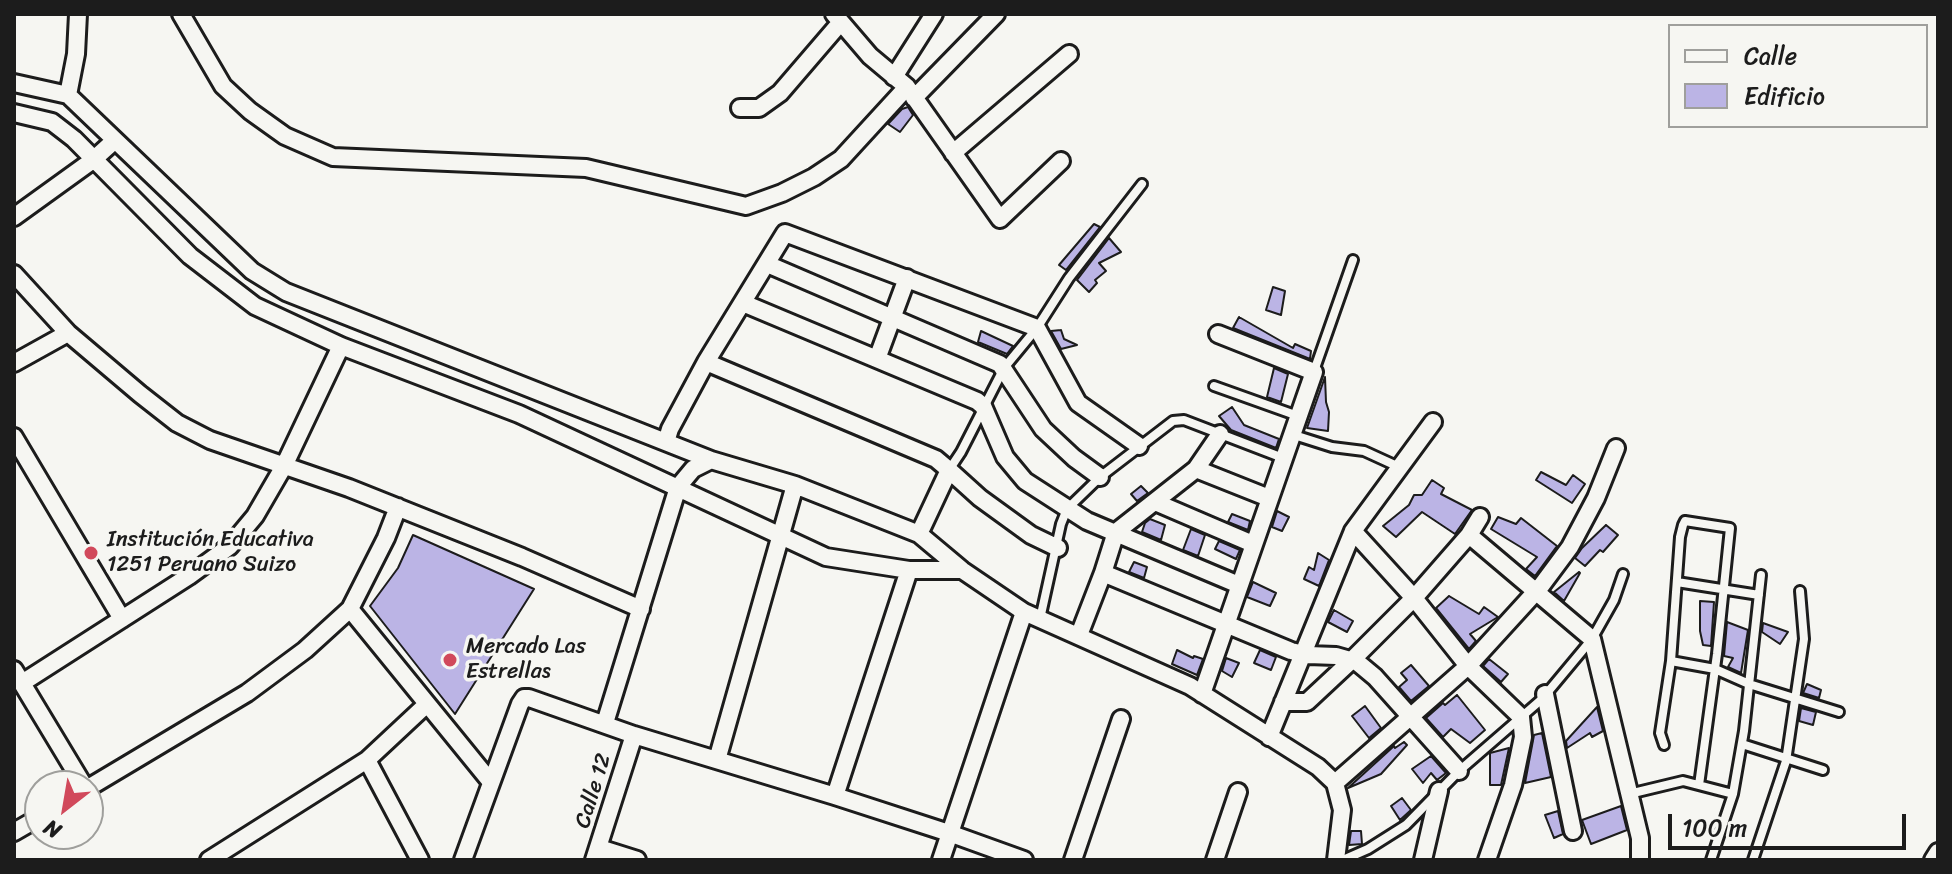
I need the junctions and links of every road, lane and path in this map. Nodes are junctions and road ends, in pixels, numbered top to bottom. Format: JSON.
{"nodes":[{"id":1,"x":78,"y":14,"type":"edge"},
{"id":2,"x":181,"y":14,"type":"edge"},
{"id":3,"x":934,"y":14,"type":"edge"},
{"id":4,"x":996,"y":14,"type":"edge"},
{"id":5,"x":838,"y":18,"type":"edge"},
{"id":6,"x":1069,"y":54,"type":"dead end"},
{"id":7,"x":14,"y":83,"type":"edge"},
{"id":8,"x":905,"y":87,"type":"junction"},
{"id":9,"x":68,"y":95,"type":"junction"},
{"id":10,"x":740,"y":108,"type":"dead end"},
{"id":11,"x":14,"y":113,"type":"edge"},
{"id":12,"x":114,"y":141,"type":"junction"},
{"id":13,"x":953,"y":153,"type":"junction"},
{"id":14,"x":93,"y":160,"type":"junction"},
{"id":15,"x":1061,"y":161,"type":"dead end"},
{"id":16,"x":1142,"y":184,"type":"dead end"},
{"id":17,"x":14,"y":217,"type":"edge"},
{"id":18,"x":1353,"y":260,"type":"dead end"},
{"id":19,"x":767,"y":264,"type":"junction"},
{"id":20,"x":14,"y":274,"type":"edge"},
{"id":21,"x":907,"y":278,"type":"junction"},
{"id":22,"x":743,"y":303,"type":"junction"},
{"id":23,"x":893,"y":318,"type":"junction"},
{"id":24,"x":1037,"y":328,"type":"junction"},
{"id":25,"x":68,"y":333,"type":"junction"},
{"id":26,"x":1218,"y":334,"type":"dead end"},
{"id":27,"x":341,"y":346,"type":"junction"},
{"id":28,"x":877,"y":359,"type":"junction"},
{"id":29,"x":706,"y":362,"type":"junction"},
{"id":30,"x":14,"y":363,"type":"edge"},
{"id":31,"x":1004,"y":368,"type":"junction"},
{"id":32,"x":1314,"y":372,"type":"junction"},
{"id":33,"x":1214,"y":386,"type":"dead end"},
{"id":34,"x":983,"y":406,"type":"junction"},
{"id":35,"x":1298,"y":416,"type":"junction"},
{"id":36,"x":1433,"y":422,"type":"dead end"},
{"id":37,"x":1220,"y":434,"type":"junction"},
{"id":38,"x":1291,"y":434,"type":"junction"},
{"id":39,"x":14,"y":437,"type":"edge"},
{"id":40,"x":666,"y":442,"type":"junction"},
{"id":41,"x":1139,"y":446,"type":"junction"},
{"id":42,"x":1616,"y":448,"type":"dead end"},
{"id":43,"x":1283,"y":458,"type":"junction"},
{"id":44,"x":711,"y":460,"type":"junction"},
{"id":45,"x":284,"y":466,"type":"junction"},
{"id":46,"x":1399,"y":467,"type":"junction"},
{"id":47,"x":1196,"y":469,"type":"junction"},
{"id":48,"x":949,"y":470,"type":"junction"},
{"id":49,"x":1100,"y":477,"type":"junction"},
{"id":50,"x":795,"y":485,"type":"junction"},
{"id":51,"x":678,"y":487,"type":"junction"},
{"id":52,"x":1269,"y":498,"type":"junction"},
{"id":53,"x":1155,"y":502,"type":"junction"},
{"id":54,"x":398,"y":507,"type":"junction"},
{"id":55,"x":1067,"y":509,"type":"junction"},
{"id":56,"x":1480,"y":517,"type":"dead end"},
{"id":57,"x":1353,"y":531,"type":"junction"},
{"id":58,"x":1116,"y":532,"type":"junction"},
{"id":59,"x":919,"y":534,"type":"junction"},
{"id":60,"x":1469,"y":535,"type":"junction"},
{"id":61,"x":780,"y":536,"type":"junction"},
{"id":62,"x":1253,"y":544,"type":"junction"},
{"id":63,"x":1058,"y":548,"type":"junction"},
{"id":64,"x":909,"y":570,"type":"junction"},
{"id":65,"x":962,"y":570,"type":"junction"},
{"id":66,"x":1103,"y":573,"type":"junction"},
{"id":67,"x":1623,"y":574,"type":"dead end"},
{"id":68,"x":1761,"y":575,"type":"dead end"},
{"id":69,"x":1677,"y":582,"type":"junction"},
{"id":70,"x":1239,"y":585,"type":"junction"},
{"id":71,"x":1724,"y":588,"type":"junction"},
{"id":72,"x":1536,"y":591,"type":"junction"},
{"id":73,"x":1800,"y":591,"type":"dead end"},
{"id":74,"x":1759,"y":595,"type":"junction"},
{"id":75,"x":1414,"y":598,"type":"junction"},
{"id":76,"x":350,"y":609,"type":"junction"},
{"id":77,"x":641,"y":609,"type":"junction"},
{"id":78,"x":1024,"y":612,"type":"junction"},
{"id":79,"x":122,"y":619,"type":"junction"},
{"id":80,"x":1040,"y":619,"type":"junction"},
{"id":81,"x":1226,"y":624,"type":"junction"},
{"id":82,"x":1079,"y":635,"type":"junction"},
{"id":83,"x":1592,"y":639,"type":"junction"},
{"id":84,"x":1302,"y":653,"type":"junction"},
{"id":85,"x":1352,"y":660,"type":"junction"},
{"id":86,"x":1671,"y":661,"type":"junction"},
{"id":87,"x":1468,"y":666,"type":"junction"},
{"id":88,"x":1715,"y":669,"type":"junction"},
{"id":89,"x":18,"y":676,"type":"edge"},
{"id":90,"x":1749,"y":684,"type":"junction"},
{"id":91,"x":1202,"y":694,"type":"junction"},
{"id":92,"x":1545,"y":694,"type":"junction"},
{"id":93,"x":1795,"y":698,"type":"junction"},
{"id":94,"x":1283,"y":702,"type":"junction"},
{"id":95,"x":427,"y":704,"type":"junction"},
{"id":96,"x":1839,"y":712,"type":"dead end"},
{"id":97,"x":1411,"y":717,"type":"junction"},
{"id":98,"x":1521,"y":717,"type":"junction"},
{"id":99,"x":1121,"y":719,"type":"dead end"},
{"id":100,"x":605,"y":723,"type":"junction"},
{"id":101,"x":634,"y":735,"type":"junction"},
{"id":102,"x":1269,"y":737,"type":"junction"},
{"id":103,"x":1742,"y":744,"type":"junction"},
{"id":104,"x":1664,"y":745,"type":"dead end"},
{"id":105,"x":1786,"y":758,"type":"junction"},
{"id":106,"x":367,"y":760,"type":"junction"},
{"id":107,"x":717,"y":760,"type":"junction"},
{"id":108,"x":76,"y":770,"type":"edge"},
{"id":109,"x":1823,"y":770,"type":"dead end"},
{"id":110,"x":1459,"y":771,"type":"junction"},
{"id":111,"x":104,"y":776,"type":"edge"},
{"id":112,"x":490,"y":781,"type":"junction"},
{"id":113,"x":1335,"y":783,"type":"junction"},
{"id":114,"x":1699,"y":785,"type":"junction"},
{"id":115,"x":1439,"y":791,"type":"junction"},
{"id":116,"x":1238,"y":792,"type":"dead end"},
{"id":117,"x":1629,"y":794,"type":"junction"},
{"id":118,"x":1733,"y":794,"type":"junction"},
{"id":119,"x":835,"y":796,"type":"junction"},
{"id":120,"x":1573,"y":831,"type":"dead end"},
{"id":121,"x":949,"y":833,"type":"junction"},
{"id":122,"x":1938,"y":852,"type":"edge"},
{"id":123,"x":596,"y":854,"type":"edge"},
{"id":124,"x":209,"y":860,"type":"edge"},
{"id":125,"x":420,"y":860,"type":"edge"},
{"id":126,"x":463,"y":860,"type":"edge"},
{"id":127,"x":637,"y":860,"type":"edge"},
{"id":128,"x":941,"y":860,"type":"edge"},
{"id":129,"x":1024,"y":860,"type":"edge"},
{"id":130,"x":1073,"y":860,"type":"edge"},
{"id":131,"x":1215,"y":860,"type":"edge"},
{"id":132,"x":1336,"y":860,"type":"edge"},
{"id":133,"x":1343,"y":860,"type":"edge"},
{"id":134,"x":1423,"y":860,"type":"edge"},
{"id":135,"x":1487,"y":860,"type":"edge"},
{"id":136,"x":1640,"y":860,"type":"edge"},
{"id":137,"x":1711,"y":860,"type":"edge"},
{"id":138,"x":1753,"y":860,"type":"edge"},
{"id":139,"x":1933,"y":860,"type":"edge"}],
"edges":[{"from":1,"to":9,"type":"street"},
{"from":2,"to":8,"type":"street"},
{"from":3,"to":8,"type":"street"},
{"from":4,"to":8,"type":"street"},
{"from":5,"to":8,"type":"street"},
{"from":5,"to":10,"type":"street"},
{"from":6,"to":13,"type":"street"},
{"from":7,"to":9,"type":"street"},
{"from":8,"to":13,"type":"street"},
{"from":9,"to":12,"type":"street"},
{"from":11,"to":14,"type":"street"},
{"from":12,"to":14,"type":"street"},
{"from":12,"to":40,"type":"street"},
{"from":13,"to":15,"type":"street"},
{"from":14,"to":17,"type":"street"},
{"from":14,"to":27,"type":"street"},
{"from":16,"to":24,"type":"lane"},
{"from":18,"to":32,"type":"lane"},
{"from":19,"to":21,"type":"street"},
{"from":19,"to":22,"type":"street"},
{"from":19,"to":23,"type":"street"},
{"from":20,"to":25,"type":"street"},
{"from":21,"to":23,"type":"street"},
{"from":21,"to":24,"type":"street"},
{"from":22,"to":28,"type":"street"},
{"from":22,"to":29,"type":"street"},
{"from":23,"to":28,"type":"street"},
{"from":23,"to":31,"type":"street"},
{"from":24,"to":31,"type":"lane"},
{"from":24,"to":41,"type":"street"},
{"from":25,"to":30,"type":"street"},
{"from":25,"to":45,"type":"street"},
{"from":26,"to":32,"type":"street"},
{"from":27,"to":45,"type":"street"},
{"from":27,"to":51,"type":"street"},
{"from":28,"to":34,"type":"street"},
{"from":29,"to":40,"type":"street"},
{"from":29,"to":48,"type":"street"},
{"from":31,"to":34,"type":"lane"},
{"from":31,"to":49,"type":"street"},
{"from":32,"to":35,"type":"street"},
{"from":33,"to":35,"type":"lane"},
{"from":34,"to":48,"type":"lane"},
{"from":34,"to":55,"type":"street"},
{"from":35,"to":38,"type":"street"},
{"from":36,"to":46,"type":"street"},
{"from":37,"to":41,"type":"lane"},
{"from":37,"to":43,"type":"lane"},
{"from":37,"to":47,"type":"street"},
{"from":38,"to":43,"type":"street"},
{"from":38,"to":46,"type":"lane"},
{"from":39,"to":79,"type":"street"},
{"from":40,"to":44,"type":"street"},
{"from":41,"to":49,"type":"lane"},
{"from":42,"to":72,"type":"street"},
{"from":43,"to":52,"type":"street"},
{"from":44,"to":50,"type":"street"},
{"from":44,"to":51,"type":"street"},
{"from":45,"to":54,"type":"street"},
{"from":45,"to":79,"type":"street"},
{"from":46,"to":57,"type":"street"},
{"from":47,"to":52,"type":"street"},
{"from":47,"to":53,"type":"street"},
{"from":48,"to":59,"type":"street"},
{"from":48,"to":63,"type":"street"},
{"from":49,"to":55,"type":"lane"},
{"from":50,"to":59,"type":"street"},
{"from":50,"to":61,"type":"street"},
{"from":51,"to":61,"type":"street"},
{"from":51,"to":77,"type":"street"},
{"from":52,"to":62,"type":"street"},
{"from":53,"to":58,"type":"street"},
{"from":53,"to":62,"type":"street"},
{"from":54,"to":76,"type":"street"},
{"from":54,"to":77,"type":"street"},
{"from":55,"to":58,"type":"street"},
{"from":55,"to":63,"type":"lane"},
{"from":56,"to":60,"type":"street"},
{"from":57,"to":75,"type":"street"},
{"from":57,"to":84,"type":"street"},
{"from":58,"to":66,"type":"street"},
{"from":58,"to":70,"type":"street"},
{"from":59,"to":65,"type":"street"},
{"from":60,"to":72,"type":"street"},
{"from":60,"to":75,"type":"street"},
{"from":61,"to":64,"type":"street"},
{"from":61,"to":107,"type":"street"},
{"from":62,"to":70,"type":"street"},
{"from":63,"to":80,"type":"lane"},
{"from":64,"to":65,"type":"street"},
{"from":64,"to":119,"type":"street"},
{"from":65,"to":78,"type":"street"},
{"from":66,"to":81,"type":"street"},
{"from":66,"to":82,"type":"street"},
{"from":67,"to":83,"type":"lane"},
{"from":68,"to":74,"type":"lane"},
{"from":69,"to":71,"type":"lane"},
{"from":69,"to":71,"type":"lane"},
{"from":69,"to":86,"type":"lane"},
{"from":70,"to":81,"type":"street"},
{"from":71,"to":74,"type":"lane"},
{"from":71,"to":88,"type":"lane"},
{"from":72,"to":83,"type":"street"},
{"from":72,"to":87,"type":"street"},
{"from":73,"to":93,"type":"lane"},
{"from":74,"to":90,"type":"lane"},
{"from":75,"to":85,"type":"street"},
{"from":75,"to":87,"type":"street"},
{"from":76,"to":95,"type":"street"},
{"from":76,"to":111,"type":"street"},
{"from":77,"to":100,"type":"street"},
{"from":78,"to":80,"type":"street"},
{"from":78,"to":121,"type":"street"},
{"from":79,"to":89,"type":"street"},
{"from":80,"to":82,"type":"street"},
{"from":81,"to":84,"type":"street"},
{"from":81,"to":91,"type":"street"},
{"from":82,"to":91,"type":"street"},
{"from":83,"to":92,"type":"lane"},
{"from":83,"to":117,"type":"street"},
{"from":84,"to":85,"type":"street"},
{"from":84,"to":94,"type":"street"},
{"from":85,"to":94,"type":"street"},
{"from":85,"to":97,"type":"street"},
{"from":86,"to":88,"type":"lane"},
{"from":86,"to":104,"type":"lane"},
{"from":87,"to":97,"type":"street"},
{"from":87,"to":98,"type":"street"},
{"from":88,"to":90,"type":"lane"},
{"from":88,"to":114,"type":"lane"},
{"from":89,"to":108,"type":"street"},
{"from":90,"to":93,"type":"lane"},
{"from":90,"to":103,"type":"lane"},
{"from":91,"to":102,"type":"street"},
{"from":92,"to":98,"type":"lane"},
{"from":92,"to":120,"type":"street"},
{"from":93,"to":96,"type":"lane"},
{"from":93,"to":105,"type":"lane"},
{"from":94,"to":102,"type":"street"},
{"from":95,"to":106,"type":"street"},
{"from":95,"to":112,"type":"street"},
{"from":97,"to":110,"type":"street"},
{"from":97,"to":113,"type":"street"},
{"from":98,"to":110,"type":"lane"},
{"from":98,"to":135,"type":"street"},
{"from":99,"to":130,"type":"street"},
{"from":100,"to":101,"type":"street"},
{"from":100,"to":112,"type":"street"},
{"from":101,"to":107,"type":"street"},
{"from":101,"to":123,"type":"street","name":"Calle 12"},
{"from":102,"to":113,"type":"street"},
{"from":103,"to":105,"type":"lane"},
{"from":103,"to":118,"type":"lane"},
{"from":105,"to":109,"type":"lane"},
{"from":105,"to":138,"type":"lane"},
{"from":106,"to":124,"type":"street"},
{"from":106,"to":125,"type":"street"},
{"from":107,"to":119,"type":"street"},
{"from":110,"to":115,"type":"lane"},
{"from":112,"to":126,"type":"street"},
{"from":113,"to":132,"type":"street"},
{"from":114,"to":117,"type":"lane"},
{"from":114,"to":118,"type":"lane"},
{"from":115,"to":133,"type":"lane"},
{"from":115,"to":134,"type":"street"},
{"from":116,"to":131,"type":"street"},
{"from":117,"to":136,"type":"street"},
{"from":118,"to":137,"type":"lane"},
{"from":119,"to":121,"type":"street"},
{"from":121,"to":128,"type":"street"},
{"from":121,"to":129,"type":"street"},
{"from":122,"to":139,"type":"street"},
{"from":123,"to":127,"type":"street"}]}
